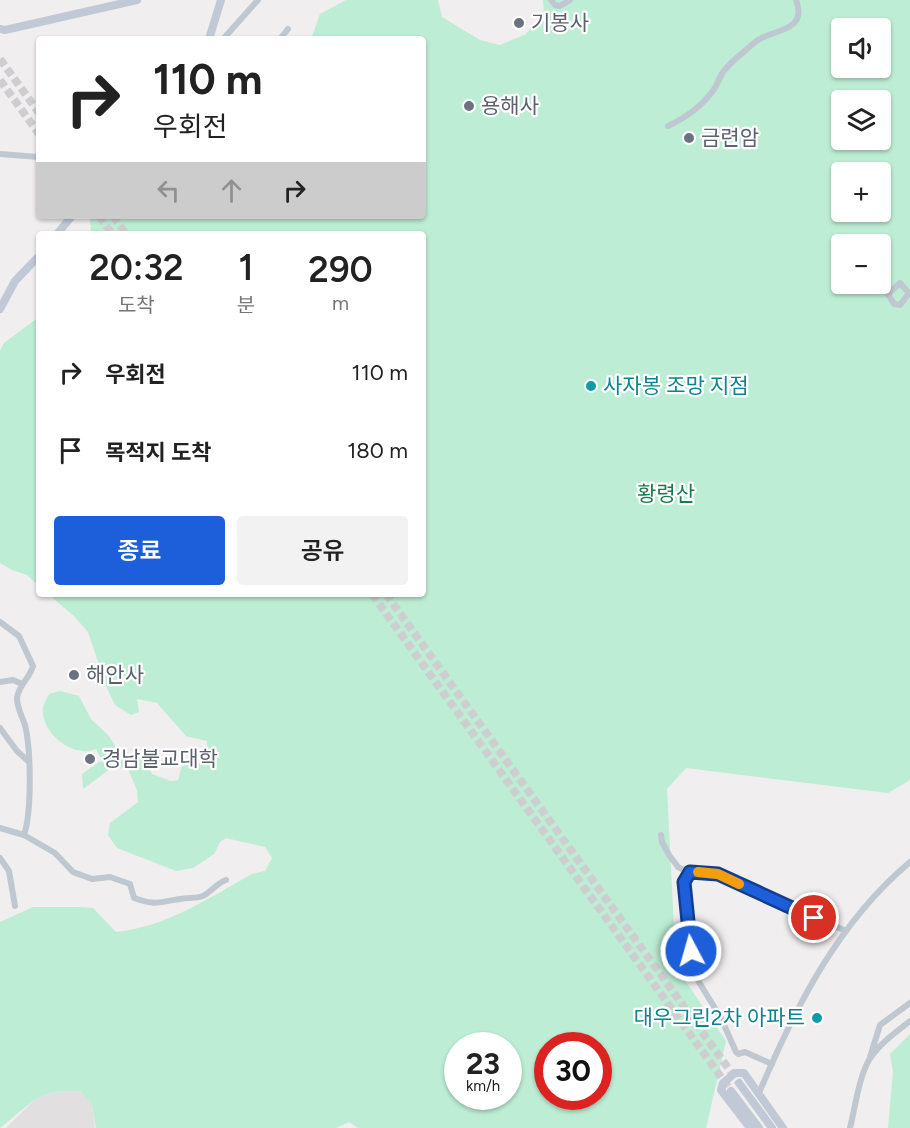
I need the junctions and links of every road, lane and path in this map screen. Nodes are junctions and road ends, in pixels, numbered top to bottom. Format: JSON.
{"nodes":[{"id":1,"x":137,"y":0,"type":"edge"},
{"id":2,"x":221,"y":0,"type":"edge"},
{"id":3,"x":258,"y":0,"type":"edge"},
{"id":4,"x":551,"y":0,"type":"edge"},
{"id":5,"x":570,"y":0,"type":"edge"},
{"id":6,"x":796,"y":0,"type":"edge"},
{"id":7,"x":288,"y":28,"type":"dead end"},
{"id":8,"x":0,"y":29,"type":"edge"},
{"id":9,"x":210,"y":36,"type":"edge"},
{"id":10,"x":226,"y":36,"type":"edge"},
{"id":11,"x":282,"y":36,"type":"edge"},
{"id":12,"x":668,"y":126,"type":"dead end"},
{"id":13,"x":0,"y":154,"type":"edge"},
{"id":14,"x":36,"y":157,"type":"edge"},
{"id":15,"x":70,"y":219,"type":"edge"},
{"id":16,"x":60,"y":231,"type":"edge"},
{"id":17,"x":36,"y":259,"type":"edge"},
{"id":18,"x":0,"y":309,"type":"edge"},
{"id":19,"x":0,"y":622,"type":"edge"},
{"id":20,"x":0,"y":682,"type":"edge"},
{"id":21,"x":22,"y":684,"type":"junction"},
{"id":22,"x":0,"y":728,"type":"edge"},
{"id":23,"x":28,"y":761,"type":"junction"},
{"id":24,"x":0,"y":828,"type":"edge"},
{"id":25,"x":24,"y":835,"type":"junction"},
{"id":26,"x":661,"y":835,"type":"dead end"},
{"id":27,"x":0,"y":858,"type":"edge"},
{"id":28,"x":910,"y":862,"type":"edge"},
{"id":29,"x":690,"y":872,"type":"junction"},
{"id":30,"x":226,"y":879,"type":"dead end"},
{"id":31,"x":15,"y":906,"type":"dead end"},
{"id":32,"x":846,"y":931,"type":"junction"},
{"id":33,"x":910,"y":1003,"type":"edge"},
{"id":34,"x":910,"y":1021,"type":"edge"},
{"id":35,"x":869,"y":1060,"type":"junction"},
{"id":36,"x":772,"y":1064,"type":"junction"},
{"id":37,"x":739,"y":1083,"type":"tunnel mouth"},
{"id":38,"x":731,"y":1091,"type":"tunnel mouth"},
{"id":39,"x":759,"y":1093,"type":"junction"},
{"id":40,"x":750,"y":1128,"type":"edge"},
{"id":41,"x":759,"y":1128,"type":"edge"},
{"id":42,"x":772,"y":1128,"type":"edge"},
{"id":43,"x":783,"y":1128,"type":"edge"},
{"id":44,"x":850,"y":1128,"type":"edge"}],
"edges":[{"from":1,"to":8,"type":"main road"},
{"from":2,"to":9,"type":"main road"},
{"from":3,"to":10,"type":"street"},
{"from":4,"to":5,"type":"street"},
{"from":6,"to":12,"type":"street"},
{"from":7,"to":11,"type":"street"},
{"from":13,"to":14,"type":"street"},
{"from":15,"to":16,"type":"main road"},
{"from":17,"to":18,"type":"main road"},
{"from":19,"to":21,"type":"street"},
{"from":20,"to":21,"type":"street"},
{"from":21,"to":23,"type":"street"},
{"from":22,"to":23,"type":"street"},
{"from":23,"to":25,"type":"street"},
{"from":24,"to":25,"type":"street"},
{"from":25,"to":30,"type":"street"},
{"from":26,"to":29,"type":"street"},
{"from":27,"to":31,"type":"street"},
{"from":28,"to":32,"type":"street"},
{"from":29,"to":32,"type":"street"},
{"from":29,"to":36,"type":"street"},
{"from":32,"to":36,"type":"street"},
{"from":33,"to":35,"type":"street"},
{"from":34,"to":35,"type":"street"},
{"from":35,"to":44,"type":"street"},
{"from":36,"to":39,"type":"street"},
{"from":37,"to":42,"type":"main road"},
{"from":38,"to":41,"type":"main road"},
{"from":39,"to":40,"type":"main road"},
{"from":39,"to":43,"type":"main road"}]}
